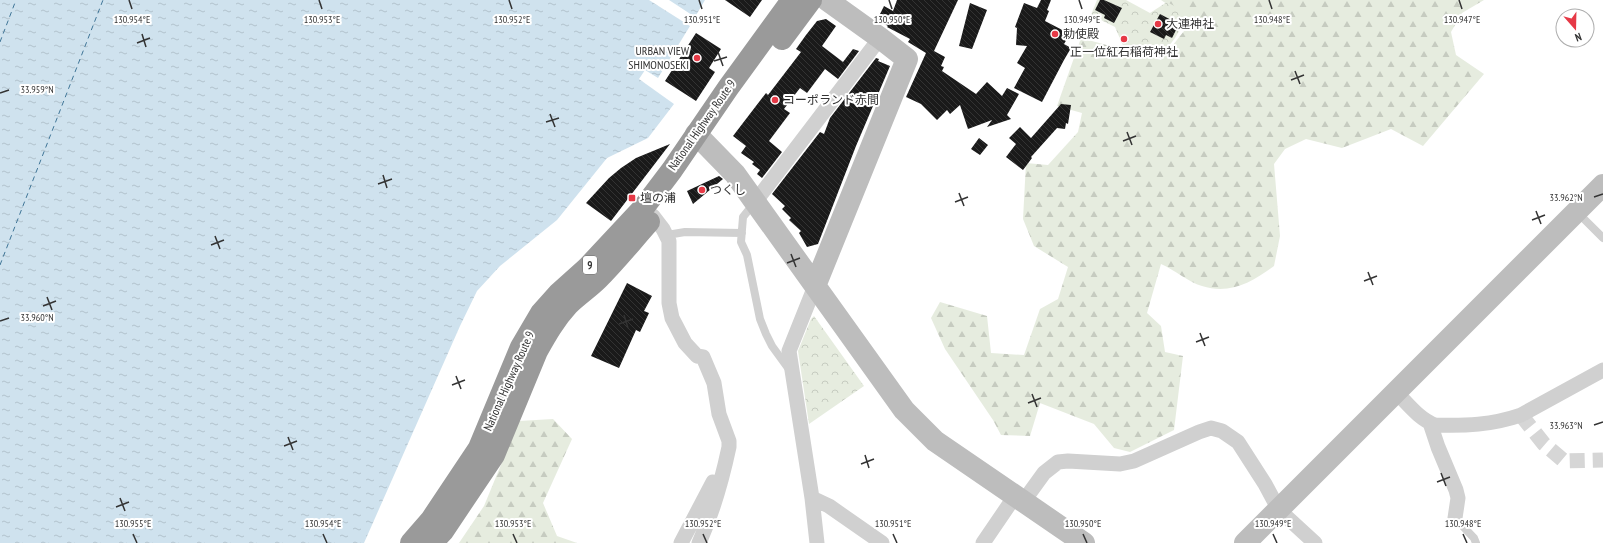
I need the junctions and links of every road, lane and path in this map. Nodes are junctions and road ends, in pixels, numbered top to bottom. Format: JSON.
{"nodes":[{"id":1,"x":792,"y":0,"type":"edge"},
{"id":2,"x":812,"y":0,"type":"edge"},
{"id":3,"x":827,"y":0,"type":"edge"},
{"id":4,"x":880,"y":38,"type":"junction"},
{"id":5,"x":702,"y":139,"type":"junction"},
{"id":6,"x":1603,"y":185,"type":"edge"},
{"id":7,"x":755,"y":202,"type":"junction"},
{"id":8,"x":653,"y":216,"type":"junction"},
{"id":9,"x":1584,"y":219,"type":"dead end"},
{"id":10,"x":742,"y":233,"type":"junction"},
{"id":11,"x":667,"y":235,"type":"junction"},
{"id":12,"x":1603,"y":238,"type":"edge"},
{"id":13,"x":815,"y":286,"type":"junction"},
{"id":14,"x":1603,"y":370,"type":"edge"},
{"id":15,"x":792,"y":373,"type":"junction"},
{"id":16,"x":1396,"y":392,"type":"junction"},
{"id":17,"x":1430,"y":423,"type":"junction"},
{"id":18,"x":720,"y":484,"type":"junction"},
{"id":19,"x":812,"y":498,"type":"junction"},
{"id":20,"x":1019,"y":499,"type":"junction"},
{"id":21,"x":1279,"y":510,"type":"junction"},
{"id":22,"x":1456,"y":518,"type":"joint"},
{"id":23,"x":411,"y":543,"type":"edge"},
{"id":24,"x":432,"y":543,"type":"edge"},
{"id":25,"x":681,"y":543,"type":"edge"},
{"id":26,"x":700,"y":543,"type":"edge"},
{"id":27,"x":817,"y":543,"type":"edge"},
{"id":28,"x":882,"y":543,"type":"edge"},
{"id":29,"x":984,"y":543,"type":"edge"},
{"id":30,"x":1084,"y":543,"type":"edge"},
{"id":31,"x":1245,"y":543,"type":"edge"},
{"id":32,"x":1315,"y":543,"type":"edge"},
{"id":33,"x":1476,"y":543,"type":"edge"}],
"edges":[{"from":1,"to":5,"type":"highway","name":"National Highway Route 9","number":"9"},
{"from":2,"to":5,"type":"highway","name":"National Highway Route 9","number":"9"},
{"from":3,"to":4,"type":"street"},
{"from":4,"to":7,"type":"street"},
{"from":4,"to":13,"type":"street"},
{"from":5,"to":7,"type":"street"},
{"from":5,"to":8,"type":"highway","name":"National Highway Route 9","number":"9"},
{"from":5,"to":23,"type":"highway","name":"National Highway Route 9","number":"9"},
{"from":6,"to":16,"type":"street"},
{"from":7,"to":10,"type":"lane"},
{"from":7,"to":13,"type":"street"},
{"from":8,"to":11,"type":"street"},
{"from":8,"to":24,"type":"highway","name":"National Highway Route 9","number":"9"},
{"from":9,"to":12,"type":"lane"},
{"from":10,"to":11,"type":"lane"},
{"from":10,"to":15,"type":"lane"},
{"from":11,"to":18,"type":"street"},
{"from":13,"to":15,"type":"street"},
{"from":13,"to":20,"type":"street"},
{"from":14,"to":17,"type":"street"},
{"from":15,"to":19,"type":"street"},
{"from":16,"to":17,"type":"street"},
{"from":16,"to":21,"type":"street"},
{"from":17,"to":22,"type":"street"},
{"from":18,"to":25,"type":"street"},
{"from":18,"to":26,"type":"street"},
{"from":19,"to":27,"type":"street"},
{"from":19,"to":28,"type":"street"},
{"from":20,"to":21,"type":"street"},
{"from":20,"to":29,"type":"street"},
{"from":20,"to":30,"type":"street"},
{"from":21,"to":31,"type":"street"},
{"from":21,"to":32,"type":"street"},
{"from":22,"to":33,"type":"lane"}]}
